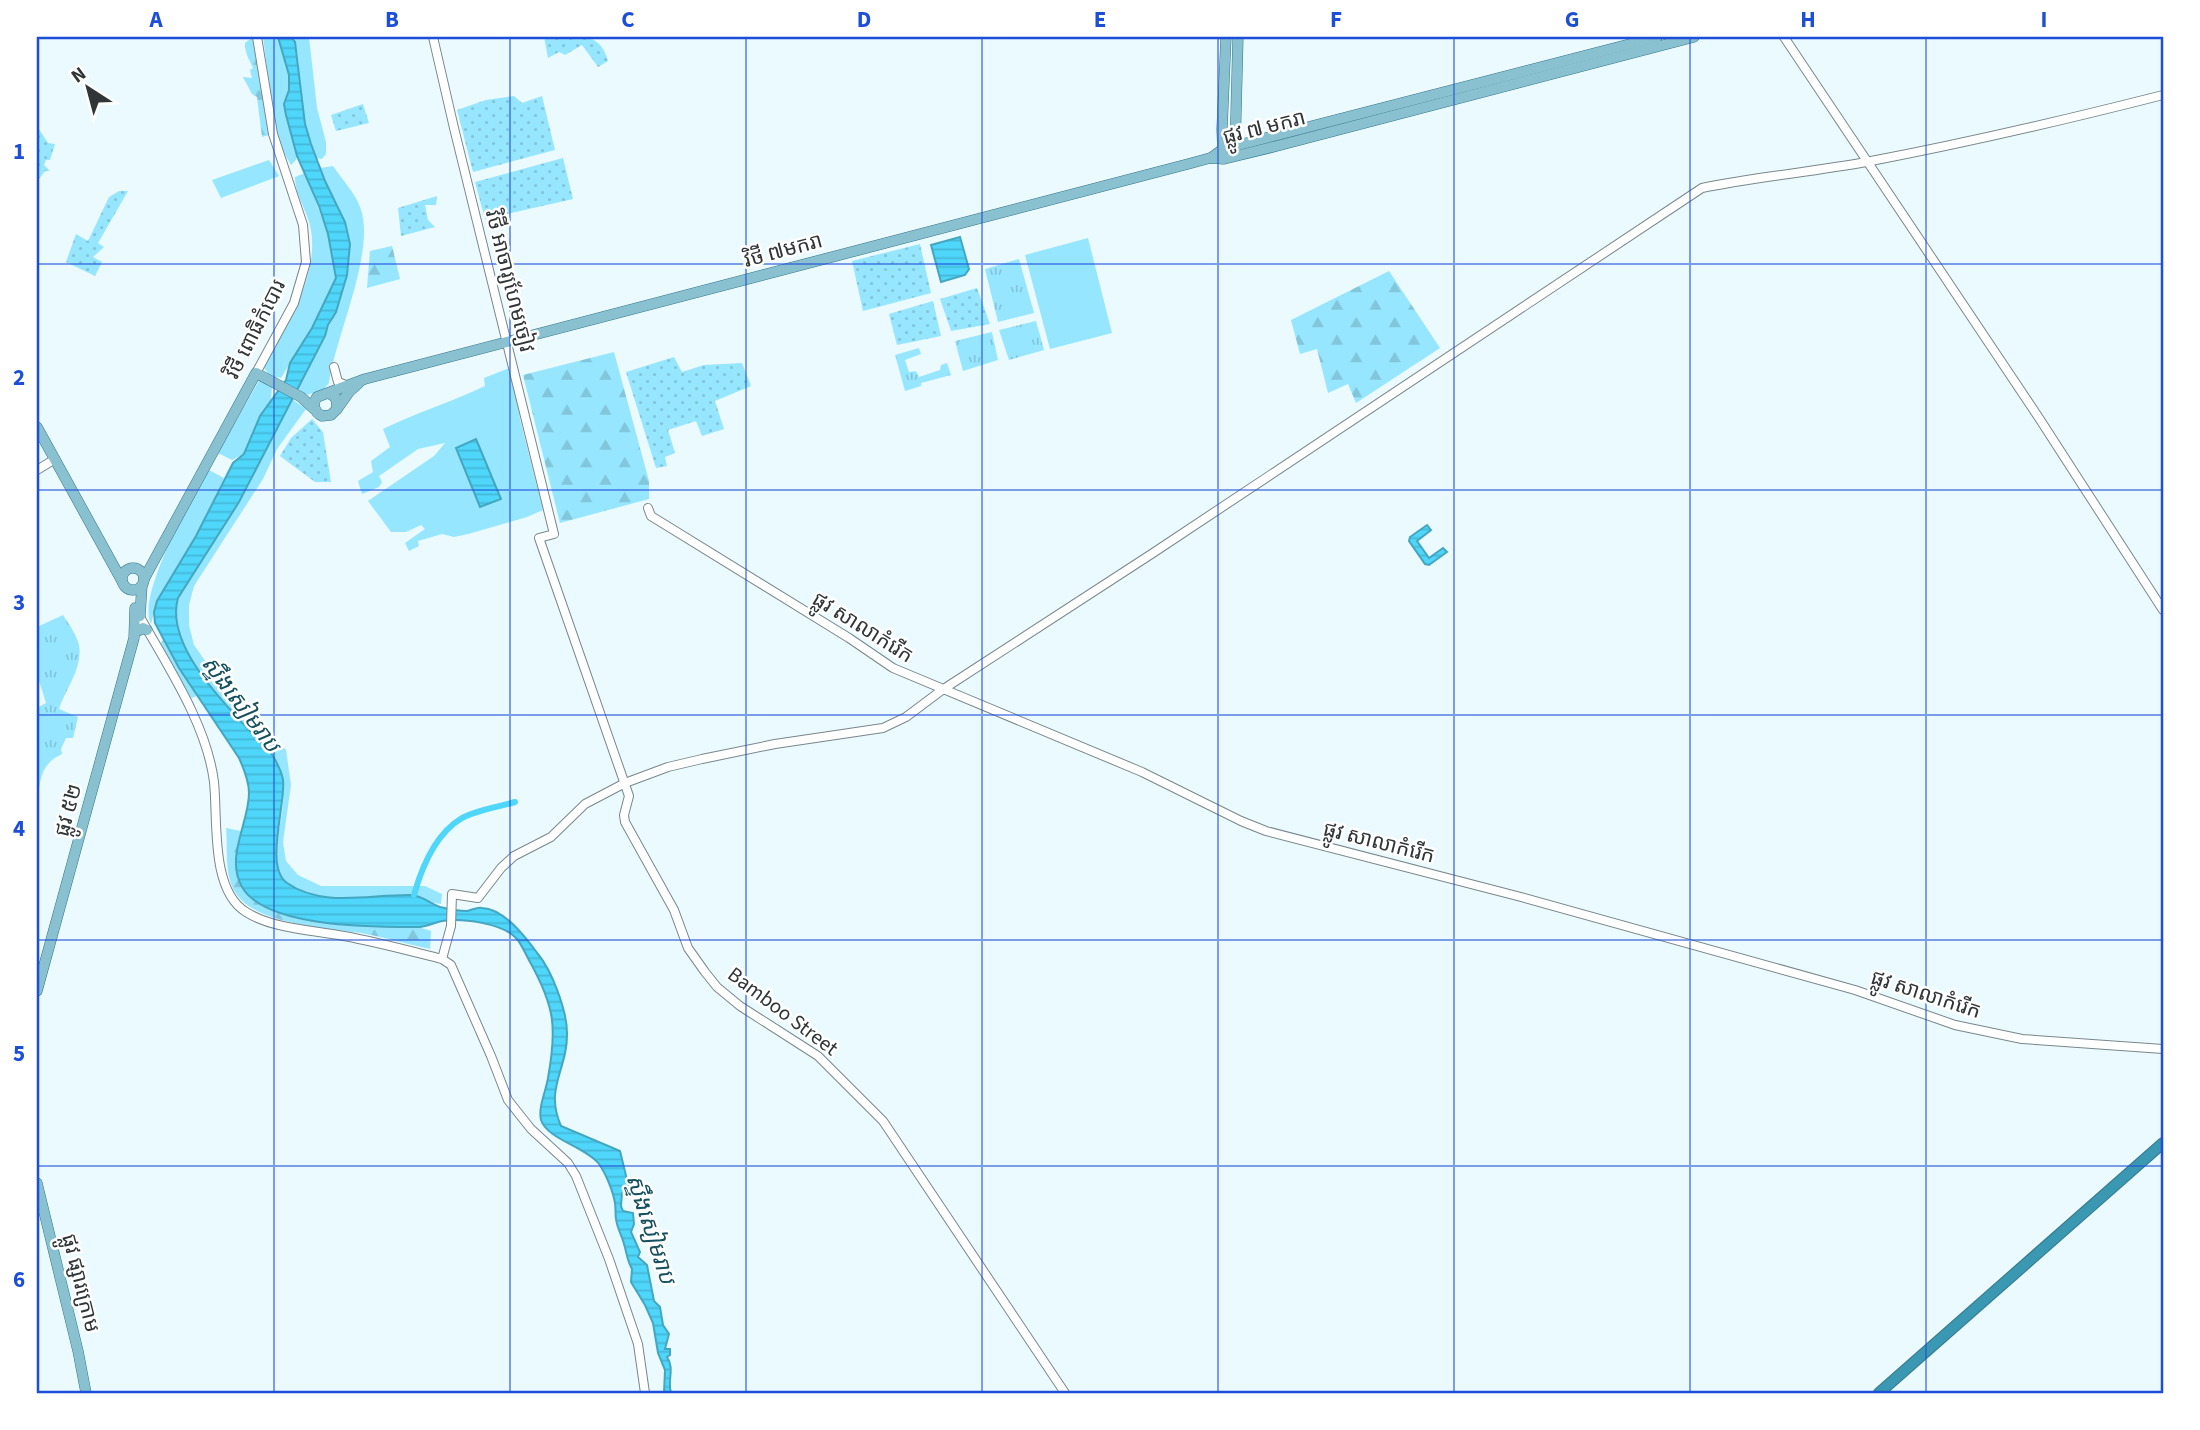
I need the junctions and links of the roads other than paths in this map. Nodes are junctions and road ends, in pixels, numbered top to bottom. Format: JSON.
{"nodes":[{"id":1,"x":257,"y":37,"type":"edge"},
{"id":2,"x":433,"y":37,"type":"edge"},
{"id":3,"x":1226,"y":37,"type":"edge"},
{"id":4,"x":1238,"y":37,"type":"edge"},
{"id":5,"x":1657,"y":37,"type":"edge"},
{"id":6,"x":1695,"y":37,"type":"edge"},
{"id":7,"x":1784,"y":37,"type":"edge"},
{"id":8,"x":2163,"y":95,"type":"edge"},
{"id":9,"x":1235,"y":151,"type":"junction"},
{"id":10,"x":1223,"y":154,"type":"junction"},
{"id":11,"x":1210,"y":158,"type":"joint"},
{"id":12,"x":1866,"y":162,"type":"junction"},
{"id":13,"x":508,"y":341,"type":"junction"},
{"id":14,"x":334,"y":367,"type":"dead end"},
{"id":15,"x":256,"y":373,"type":"junction"},
{"id":16,"x":365,"y":379,"type":"junction"},
{"id":17,"x":346,"y":385,"type":"junction"},
{"id":18,"x":329,"y":393,"type":"junction"},
{"id":19,"x":299,"y":396,"type":"junction"},
{"id":20,"x":317,"y":397,"type":"junction"},
{"id":21,"x":337,"y":409,"type":"junction"},
{"id":22,"x":315,"y":410,"type":"junction"},
{"id":23,"x":37,"y":427,"type":"edge"},
{"id":24,"x":55,"y":459,"type":"junction"},
{"id":25,"x":37,"y":470,"type":"edge"},
{"id":26,"x":648,"y":508,"type":"dead end"},
{"id":27,"x":539,"y":538,"type":"joint"},
{"id":28,"x":109,"y":556,"type":"junction"},
{"id":29,"x":149,"y":565,"type":"junction"},
{"id":30,"x":135,"y":569,"type":"junction"},
{"id":31,"x":143,"y":582,"type":"junction"},
{"id":32,"x":124,"y":584,"type":"junction"},
{"id":33,"x":2163,"y":610,"type":"edge"},
{"id":34,"x":137,"y":613,"type":"junction"},
{"id":35,"x":140,"y":633,"type":"junction"},
{"id":36,"x":942,"y":690,"type":"junction"},
{"id":37,"x":625,"y":783,"type":"junction"},
{"id":38,"x":442,"y":959,"type":"junction"},
{"id":39,"x":37,"y":991,"type":"edge"},
{"id":40,"x":2163,"y":1049,"type":"edge"},
{"id":41,"x":2163,"y":1143,"type":"edge"},
{"id":42,"x":37,"y":1183,"type":"edge"},
{"id":43,"x":86,"y":1393,"type":"edge"},
{"id":44,"x":645,"y":1393,"type":"edge"},
{"id":45,"x":1065,"y":1393,"type":"edge"},
{"id":46,"x":1880,"y":1393,"type":"edge"}],
"edges":[{"from":1,"to":15,"type":"street","name":"វិថី ពោធិកំបោរ"},
{"from":2,"to":13,"type":"street","name":"វិថី អាចារ្យហែមចៀវ"},
{"from":3,"to":10,"type":"main road"},
{"from":4,"to":9,"type":"main road"},
{"from":5,"to":9,"type":"main road","name":"ផ្លូវ ៧ មករា"},
{"from":6,"to":9,"type":"main road","name":"ផ្លូវ ៧ មករា"},
{"from":7,"to":12,"type":"street"},
{"from":8,"to":12,"type":"street"},
{"from":9,"to":10,"type":"main road","name":"ផ្លូវ ៧ មករា"},
{"from":10,"to":11,"type":"main road","name":"ផ្លូវ ៧ មករា"},
{"from":11,"to":13,"type":"main road","name":"វិថី ៧មករា"},
{"from":12,"to":33,"type":"street"},
{"from":12,"to":36,"type":"street"},
{"from":13,"to":16,"type":"main road","name":"វិថី ៧មករា"},
{"from":13,"to":27,"type":"street","name":"វិថី អាចារ្យហែមចៀវ"},
{"from":14,"to":17,"type":"street"},
{"from":15,"to":19,"type":"main road"},
{"from":15,"to":29,"type":"main road","name":"វិថី ពោធិកំបោរ"},
{"from":16,"to":17,"type":"main road","name":"វិថី ៧មករា"},
{"from":16,"to":21,"type":"main road"},
{"from":17,"to":18,"type":"main road","name":"វិថី ៧មករា"},
{"from":18,"to":20,"type":"main road"},
{"from":18,"to":21,"type":"main road"},
{"from":19,"to":20,"type":"main road"},
{"from":19,"to":22,"type":"main road"},
{"from":20,"to":22,"type":"main road"},
{"from":21,"to":22,"type":"main road"},
{"from":23,"to":24,"type":"main road"},
{"from":24,"to":25,"type":"street"},
{"from":24,"to":28,"type":"main road"},
{"from":26,"to":36,"type":"street","name":"ផ្លូវ សាលាកំរើក"},
{"from":27,"to":37,"type":"street","name":"Bamboo Street"},
{"from":28,"to":30,"type":"main road"},
{"from":28,"to":32,"type":"main road"},
{"from":29,"to":30,"type":"main road"},
{"from":29,"to":31,"type":"main road","name":"វិថី ពោធិកំបោរ"},
{"from":30,"to":31,"type":"main road"},
{"from":30,"to":32,"type":"main road"},
{"from":31,"to":32,"type":"main road"},
{"from":31,"to":34,"type":"main road","name":"វិថី ពោធិកំបោរ"},
{"from":32,"to":34,"type":"main road"},
{"from":34,"to":35,"type":"main road","name":"ផ្លូវ ៥២"},
{"from":35,"to":38,"type":"street"},
{"from":35,"to":39,"type":"main road","name":"ផ្លូវ ៥២"},
{"from":36,"to":37,"type":"street"},
{"from":36,"to":40,"type":"street","name":"ផ្លូវ សាលាកំរើក"},
{"from":37,"to":38,"type":"street"},
{"from":37,"to":45,"type":"street","name":"Bamboo Street"},
{"from":38,"to":44,"type":"street"},
{"from":41,"to":46,"type":"highway"},
{"from":42,"to":43,"type":"main road","name":"ផ្លូវ ផ្សារក្រោម"}]}
